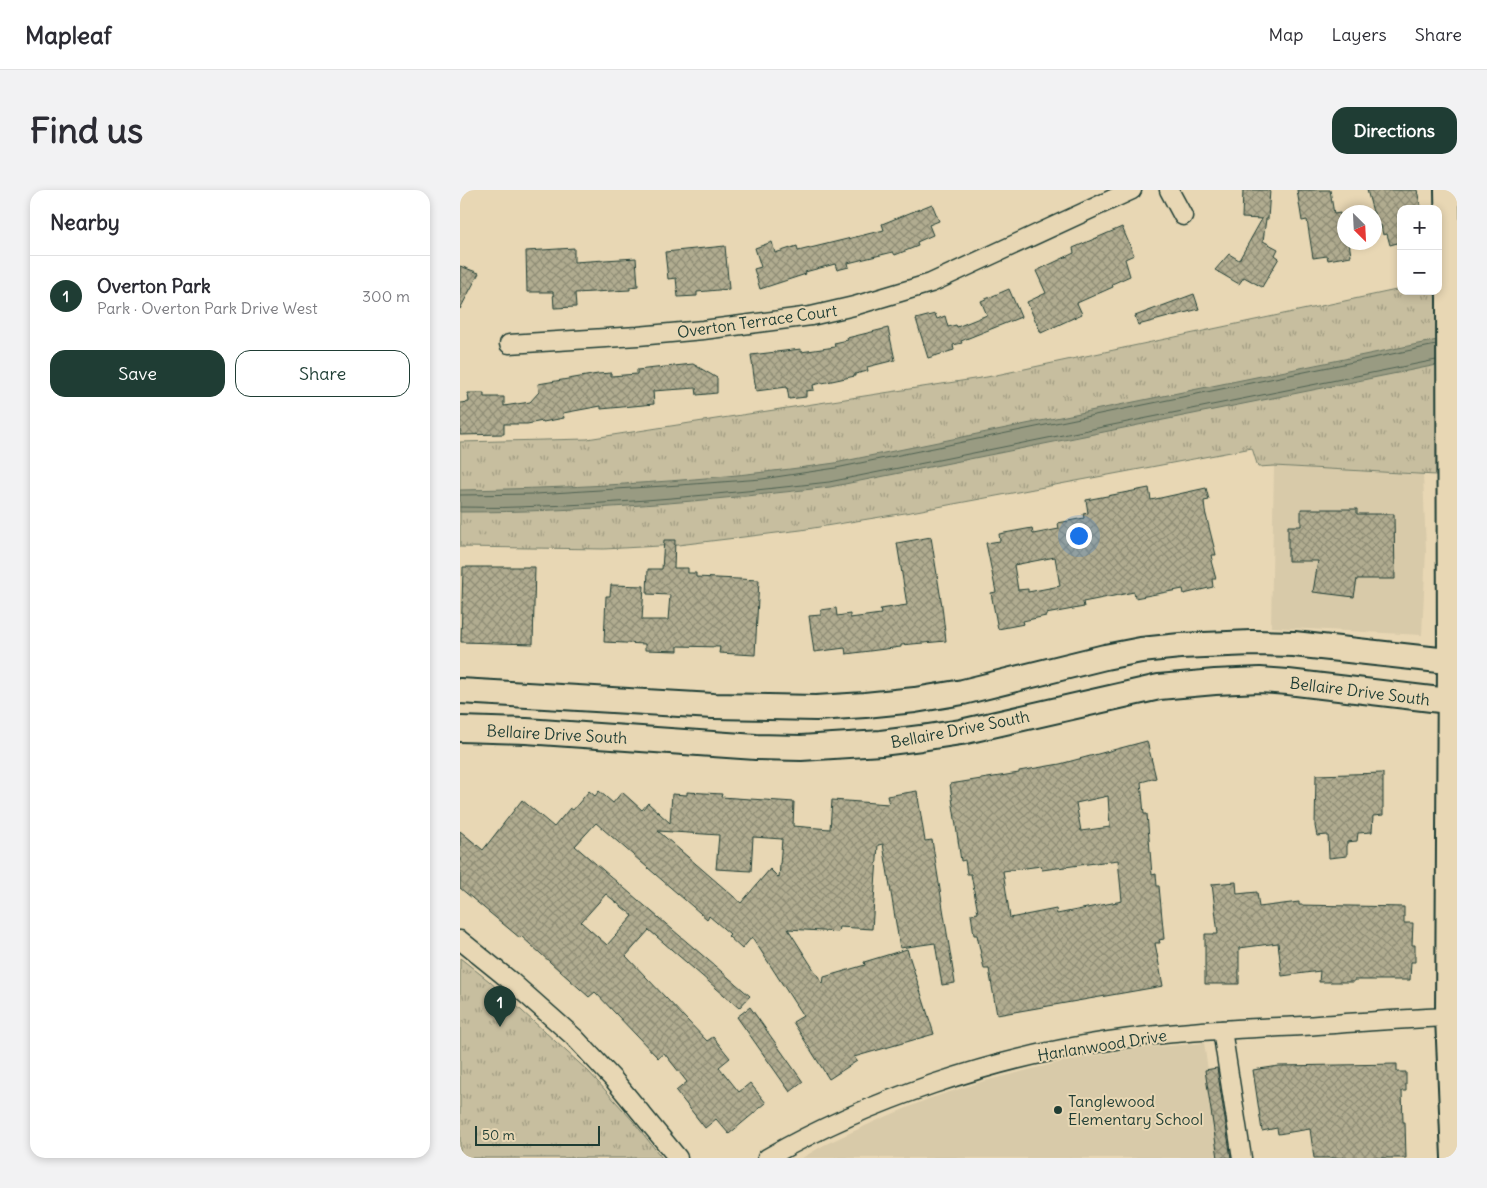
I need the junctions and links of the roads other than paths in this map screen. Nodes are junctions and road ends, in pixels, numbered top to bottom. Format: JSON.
{"nodes":[{"id":1,"x":1132,"y":190,"type":"edge"},
{"id":2,"x":1169,"y":190,"type":"edge"},
{"id":3,"x":1447,"y":190,"type":"edge"},
{"id":4,"x":1183,"y":216,"type":"dead end"},
{"id":5,"x":509,"y":344,"type":"dead end"},
{"id":6,"x":1180,"y":646,"type":"junction"},
{"id":7,"x":1453,"y":661,"type":"edge"},
{"id":8,"x":1183,"y":684,"type":"junction"},
{"id":9,"x":460,"y":691,"type":"edge"},
{"id":10,"x":531,"y":695,"type":"junction"},
{"id":11,"x":914,"y":700,"type":"junction"},
{"id":12,"x":1453,"y":702,"type":"edge"},
{"id":13,"x":460,"y":728,"type":"edge"},
{"id":14,"x":526,"y":731,"type":"junction"},
{"id":15,"x":921,"y":738,"type":"junction"},
{"id":16,"x":460,"y":940,"type":"edge"},
{"id":17,"x":1452,"y":1017,"type":"edge"},
{"id":18,"x":1222,"y":1030,"type":"junction"},
{"id":19,"x":678,"y":1158,"type":"edge"},
{"id":20,"x":767,"y":1158,"type":"edge"},
{"id":21,"x":1242,"y":1158,"type":"edge"},
{"id":22,"x":1454,"y":1158,"type":"edge"}],
"edges":[{"from":1,"to":5,"type":"street","name":"Overton Terrace Court"},
{"from":2,"to":4,"type":"street"},
{"from":3,"to":7,"type":"main road"},
{"from":6,"to":7,"type":"main road"},
{"from":6,"to":8,"type":"main road"},
{"from":6,"to":11,"type":"main road"},
{"from":7,"to":12,"type":"main road"},
{"from":8,"to":12,"type":"main road","name":"Bellaire Drive South"},
{"from":8,"to":15,"type":"main road","name":"Bellaire Drive South"},
{"from":9,"to":10,"type":"main road"},
{"from":10,"to":11,"type":"main road"},
{"from":10,"to":14,"type":"main road"},
{"from":11,"to":15,"type":"main road"},
{"from":12,"to":17,"type":"main road"},
{"from":13,"to":14,"type":"main road","name":"Bellaire Drive South"},
{"from":14,"to":15,"type":"main road","name":"Bellaire Drive South"},
{"from":16,"to":19,"type":"street"},
{"from":17,"to":18,"type":"street","name":"Harlanwood Drive"},
{"from":17,"to":22,"type":"main road"},
{"from":18,"to":20,"type":"street","name":"Harlanwood Drive"},
{"from":18,"to":21,"type":"street"}]}
